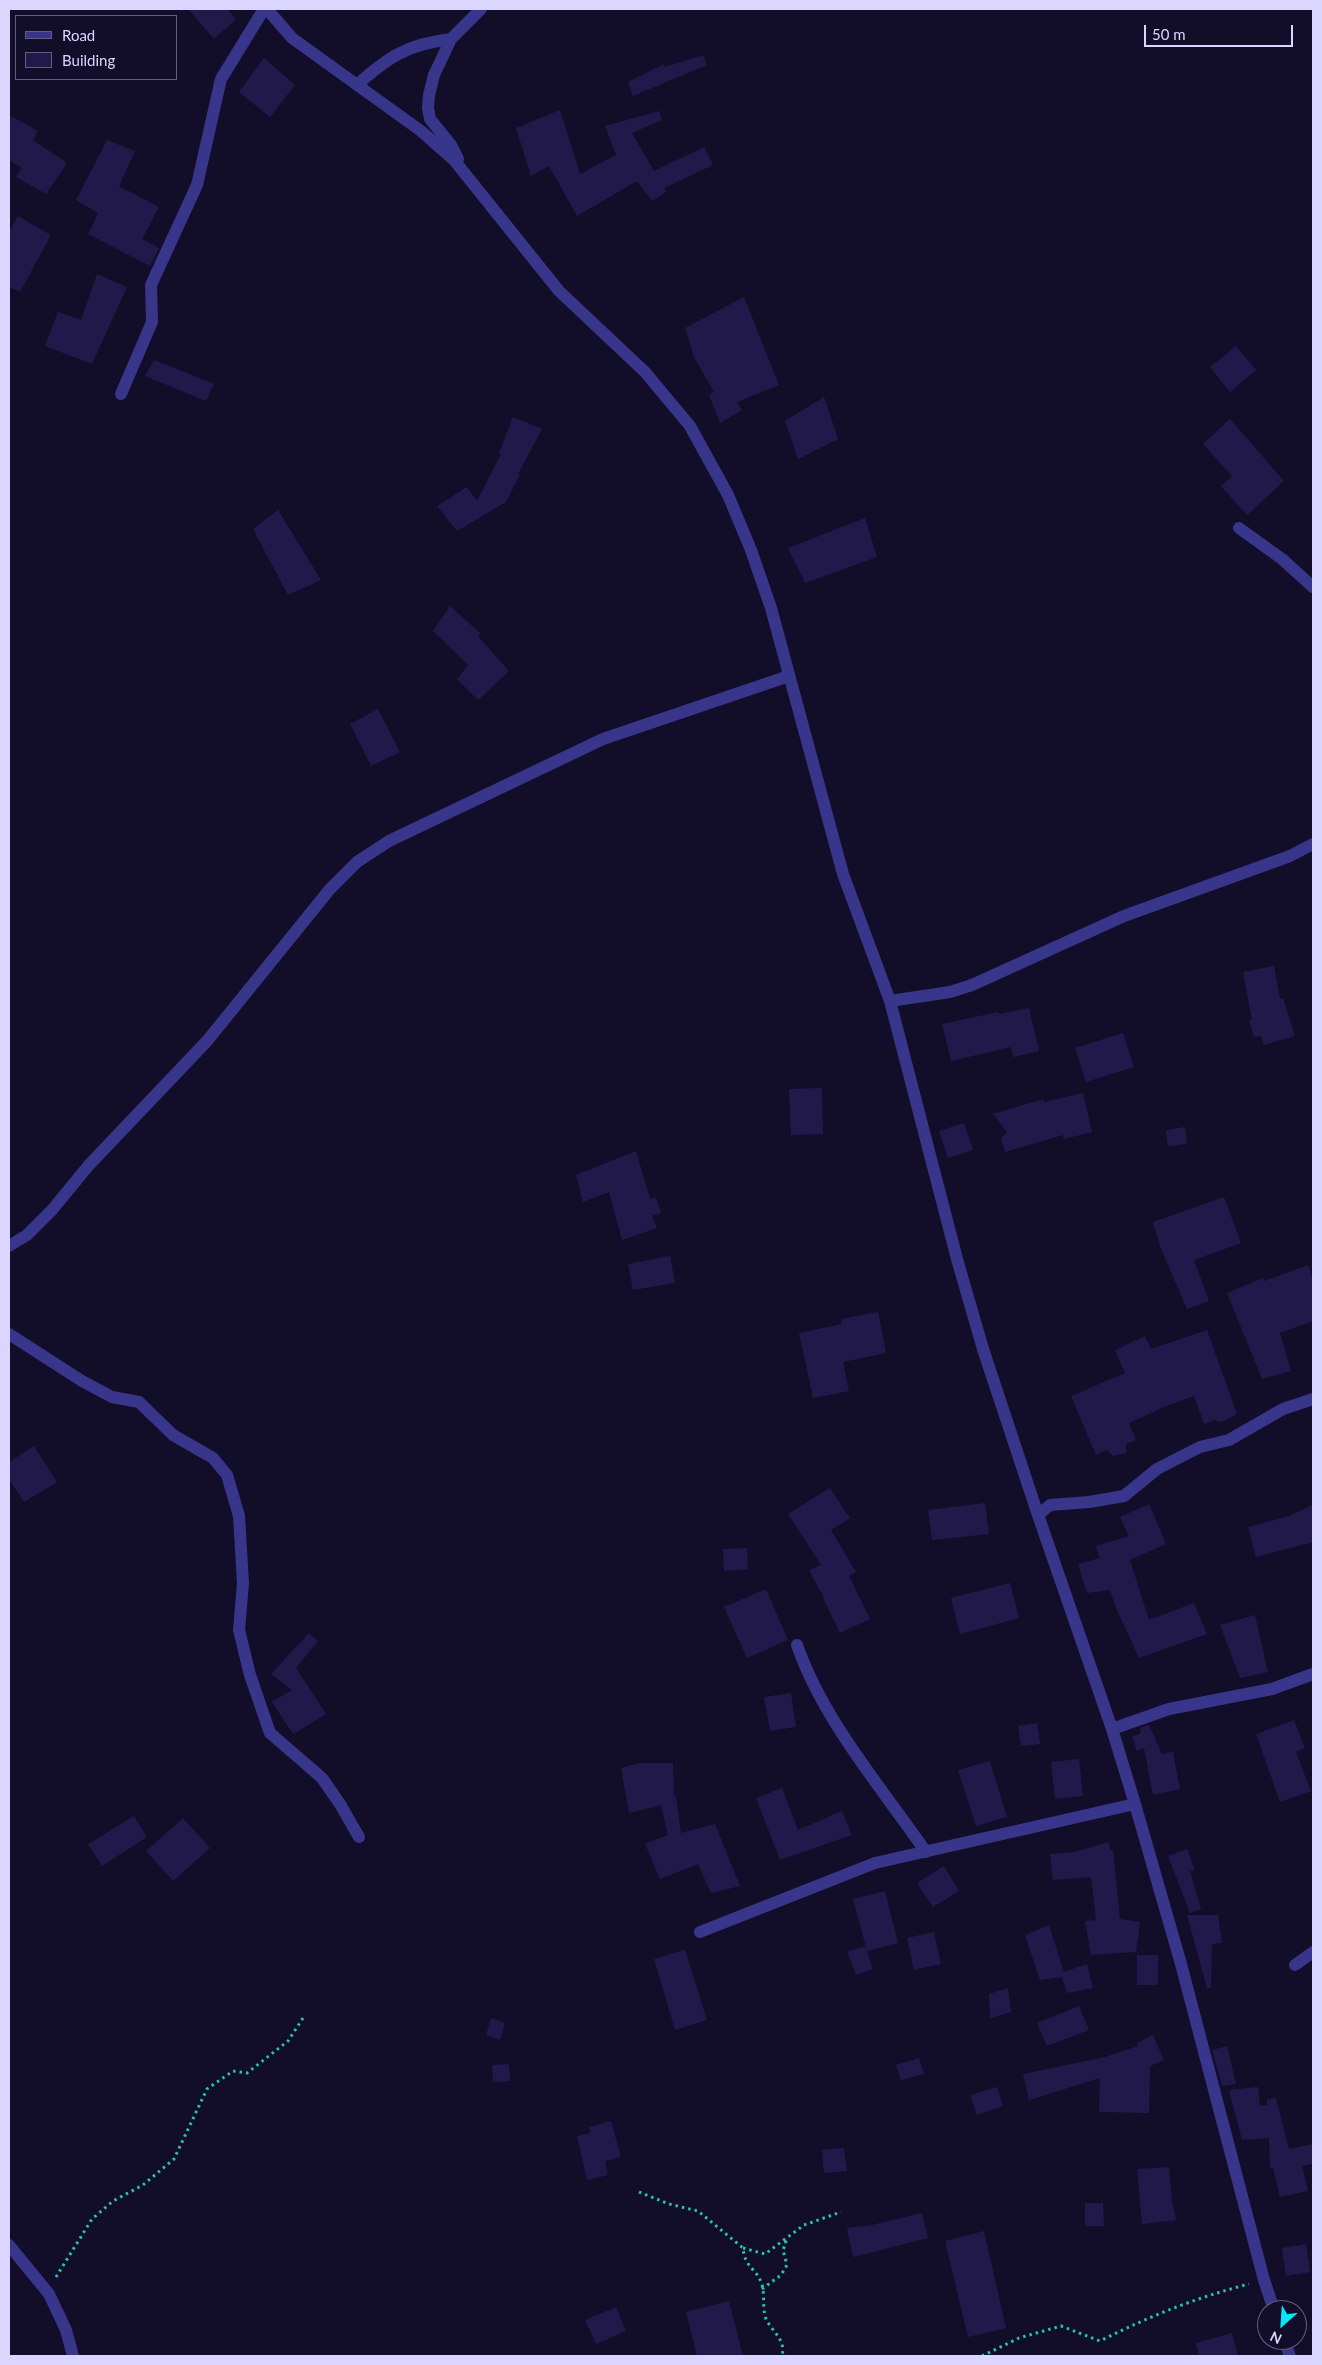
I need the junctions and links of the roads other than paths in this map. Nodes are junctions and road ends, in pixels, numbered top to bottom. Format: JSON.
{"nodes":[{"id":1,"x":265,"y":9,"type":"edge"},
{"id":2,"x":481,"y":9,"type":"edge"},
{"id":3,"x":451,"y":39,"type":"junction"},
{"id":4,"x":358,"y":85,"type":"junction"},
{"id":5,"x":474,"y":184,"type":"junction"},
{"id":6,"x":121,"y":394,"type":"dead end"},
{"id":7,"x":1239,"y":528,"type":"dead end"},
{"id":8,"x":1313,"y":587,"type":"edge"},
{"id":9,"x":789,"y":676,"type":"junction"},
{"id":10,"x":1313,"y":844,"type":"edge"},
{"id":11,"x":890,"y":1001,"type":"junction"},
{"id":12,"x":9,"y":1246,"type":"edge"},
{"id":13,"x":9,"y":1334,"type":"edge"},
{"id":14,"x":1313,"y":1400,"type":"edge"},
{"id":15,"x":1038,"y":1514,"type":"junction"},
{"id":16,"x":797,"y":1645,"type":"dead end"},
{"id":17,"x":1313,"y":1674,"type":"edge"},
{"id":18,"x":1112,"y":1729,"type":"junction"},
{"id":19,"x":1135,"y":1804,"type":"junction"},
{"id":20,"x":359,"y":1837,"type":"dead end"},
{"id":21,"x":926,"y":1852,"type":"junction"},
{"id":22,"x":700,"y":1932,"type":"dead end"},
{"id":23,"x":1313,"y":1952,"type":"edge"},
{"id":24,"x":1295,"y":1965,"type":"dead end"},
{"id":25,"x":9,"y":2245,"type":"edge"},
{"id":26,"x":1271,"y":2300,"type":"edge"},
{"id":27,"x":73,"y":2356,"type":"edge"}],
"edges":[{"from":1,"to":4,"type":"street"},
{"from":1,"to":6,"type":"street"},
{"from":2,"to":3,"type":"street"},
{"from":3,"to":4,"type":"street"},
{"from":3,"to":5,"type":"street"},
{"from":4,"to":5,"type":"street"},
{"from":5,"to":9,"type":"street"},
{"from":7,"to":8,"type":"street"},
{"from":9,"to":11,"type":"street"},
{"from":9,"to":12,"type":"street"},
{"from":10,"to":11,"type":"street"},
{"from":11,"to":15,"type":"street"},
{"from":13,"to":20,"type":"street"},
{"from":14,"to":15,"type":"street"},
{"from":15,"to":18,"type":"street"},
{"from":16,"to":21,"type":"street"},
{"from":17,"to":18,"type":"street"},
{"from":18,"to":19,"type":"street"},
{"from":19,"to":21,"type":"street"},
{"from":19,"to":26,"type":"street"},
{"from":21,"to":22,"type":"street"},
{"from":23,"to":24,"type":"street"},
{"from":25,"to":27,"type":"street"}]}
